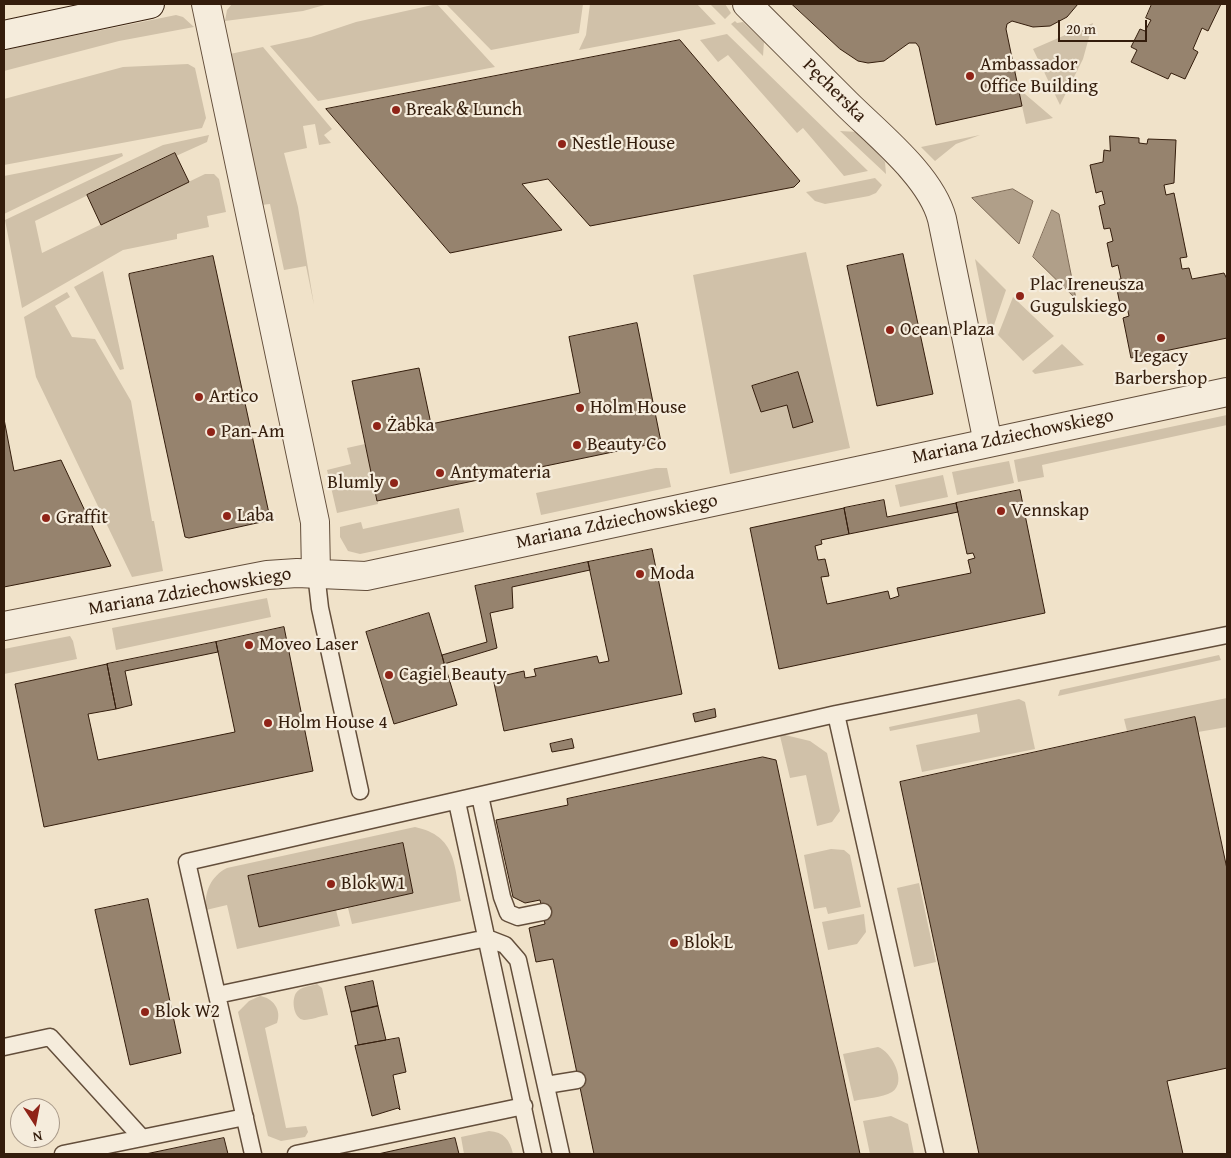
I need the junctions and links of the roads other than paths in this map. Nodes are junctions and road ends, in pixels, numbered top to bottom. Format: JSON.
{"nodes":[{"id":1,"x":150,"y":4,"type":"edge"},
{"id":2,"x":206,"y":4,"type":"edge"},
{"id":3,"x":747,"y":4,"type":"edge"},
{"id":4,"x":4,"y":35,"type":"edge"},
{"id":5,"x":1227,"y":392,"type":"edge"},
{"id":6,"x":988,"y":443,"type":"junction"},
{"id":7,"x":316,"y":573,"type":"junction"},
{"id":8,"x":4,"y":626,"type":"edge"},
{"id":9,"x":1226,"y":639,"type":"edge"},
{"id":10,"x":836,"y":714,"type":"junction"},
{"id":11,"x":360,"y":791,"type":"dead end"},
{"id":12,"x":480,"y":796,"type":"junction"},
{"id":13,"x":457,"y":802,"type":"junction"},
{"id":14,"x":543,"y":912,"type":"dead end"},
{"id":15,"x":487,"y":938,"type":"junction"},
{"id":16,"x":217,"y":995,"type":"junction"},
{"id":17,"x":4,"y":1047,"type":"edge"},
{"id":18,"x":577,"y":1080,"type":"dead end"},
{"id":19,"x":546,"y":1085,"type":"junction"},
{"id":20,"x":524,"y":1106,"type":"junction"},
{"id":21,"x":244,"y":1117,"type":"junction"},
{"id":22,"x":142,"y":1138,"type":"junction"},
{"id":23,"x":62,"y":1154,"type":"edge"},
{"id":24,"x":253,"y":1154,"type":"edge"},
{"id":25,"x":296,"y":1154,"type":"edge"},
{"id":26,"x":533,"y":1154,"type":"edge"},
{"id":27,"x":560,"y":1154,"type":"edge"},
{"id":28,"x":935,"y":1154,"type":"edge"}],
"edges":[{"from":1,"to":4,"type":"street"},
{"from":2,"to":7,"type":"street"},
{"from":3,"to":6,"type":"street","name":"Pęcherska"},
{"from":5,"to":6,"type":"street","name":"Mariana Zdziechowskiego"},
{"from":6,"to":7,"type":"street","name":"Mariana Zdziechowskiego"},
{"from":7,"to":8,"type":"street","name":"Mariana Zdziechowskiego"},
{"from":7,"to":11,"type":"lane"},
{"from":9,"to":10,"type":"lane"},
{"from":10,"to":12,"type":"lane"},
{"from":10,"to":28,"type":"lane"},
{"from":12,"to":13,"type":"lane"},
{"from":12,"to":14,"type":"lane"},
{"from":13,"to":15,"type":"lane"},
{"from":13,"to":16,"type":"lane"},
{"from":15,"to":16,"type":"lane"},
{"from":15,"to":19,"type":"lane"},
{"from":15,"to":20,"type":"lane"},
{"from":16,"to":21,"type":"lane"},
{"from":17,"to":22,"type":"lane"},
{"from":18,"to":19,"type":"lane"},
{"from":19,"to":27,"type":"lane"},
{"from":20,"to":25,"type":"lane"},
{"from":20,"to":26,"type":"lane"},
{"from":21,"to":22,"type":"lane"},
{"from":21,"to":24,"type":"lane"},
{"from":22,"to":23,"type":"lane"}]}
